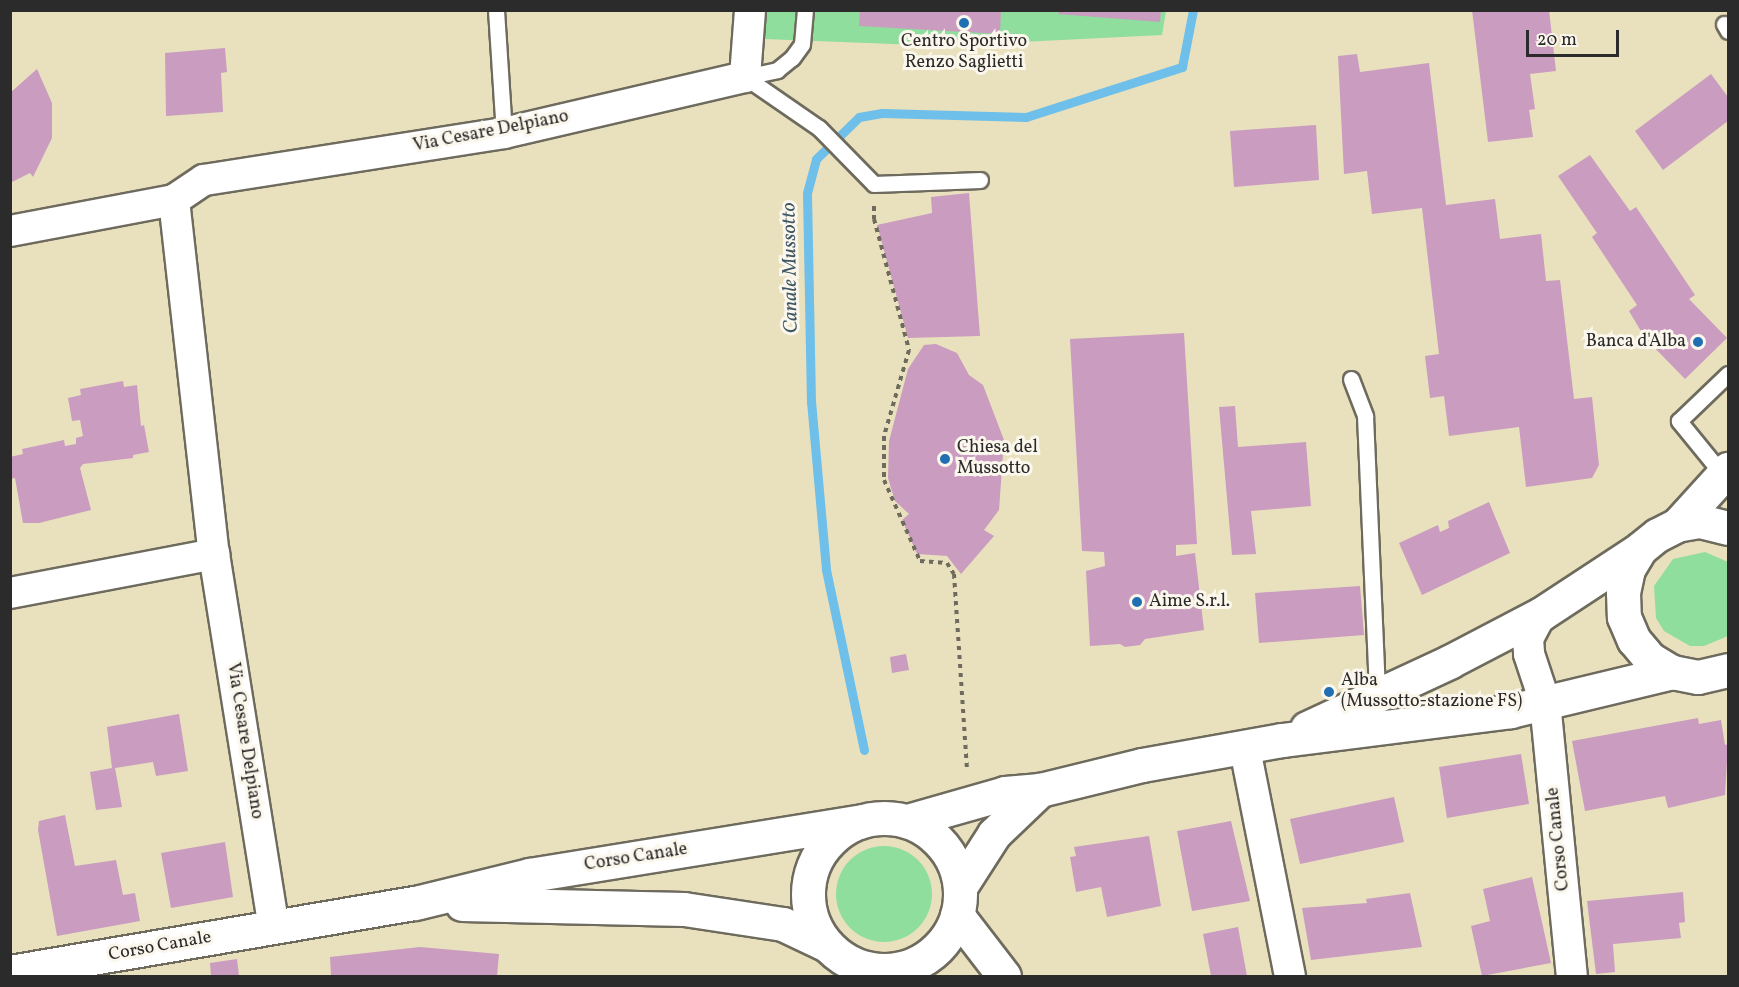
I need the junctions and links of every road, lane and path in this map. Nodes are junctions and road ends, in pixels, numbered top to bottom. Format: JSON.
{"nodes":[{"id":1,"x":496,"y":10,"type":"edge"},
{"id":2,"x":750,"y":10,"type":"edge"},
{"id":3,"x":805,"y":10,"type":"edge"},
{"id":4,"x":745,"y":76,"type":"junction"},
{"id":5,"x":504,"y":133,"type":"junction"},
{"id":6,"x":980,"y":180,"type":"dead end"},
{"id":7,"x":874,"y":184,"type":"junction"},
{"id":8,"x":174,"y":200,"type":"junction"},
{"id":9,"x":10,"y":231,"type":"edge"},
{"id":10,"x":1728,"y":374,"type":"edge"},
{"id":11,"x":1351,"y":379,"type":"dead end"},
{"id":12,"x":1726,"y":472,"type":"edge"},
{"id":13,"x":1677,"y":525,"type":"junction"},
{"id":14,"x":1728,"y":528,"type":"edge"},
{"id":15,"x":1640,"y":549,"type":"junction"},
{"id":16,"x":214,"y":554,"type":"junction"},
{"id":17,"x":10,"y":593,"type":"edge"},
{"id":18,"x":1541,"y":614,"type":"junction"},
{"id":19,"x":1728,"y":670,"type":"edge"},
{"id":20,"x":1672,"y":672,"type":"junction"},
{"id":21,"x":1377,"y":694,"type":"junction"},
{"id":22,"x":1545,"y":702,"type":"junction"},
{"id":23,"x":1281,"y":740,"type":"junction"},
{"id":24,"x":1245,"y":749,"type":"junction"},
{"id":25,"x":1040,"y":790,"type":"junction"},
{"id":26,"x":969,"y":803,"type":"junction"},
{"id":27,"x":907,"y":821,"type":"junction"},
{"id":28,"x":859,"y":822,"type":"junction"},
{"id":29,"x":958,"y":901,"type":"junction"},
{"id":30,"x":415,"y":903,"type":"junction"},
{"id":31,"x":274,"y":928,"type":"junction"},
{"id":32,"x":827,"y":945,"type":"junction"},
{"id":33,"x":10,"y":972,"type":"edge"},
{"id":34,"x":908,"y":973,"type":"edge"},
{"id":35,"x":1004,"y":976,"type":"edge"},
{"id":36,"x":1290,"y":976,"type":"edge"},
{"id":37,"x":1572,"y":976,"type":"edge"}],
"edges":[{"from":1,"to":5,"type":"lane"},
{"from":2,"to":4,"type":"street"},
{"from":3,"to":4,"type":"lane"},
{"from":4,"to":5,"type":"street","name":"Via Cesare Delpiano"},
{"from":4,"to":7,"type":"lane"},
{"from":5,"to":8,"type":"street","name":"Via Cesare Delpiano"},
{"from":6,"to":7,"type":"lane"},
{"from":7,"to":26,"type":"path"},
{"from":8,"to":9,"type":"street","name":"Via Cesare Delpiano"},
{"from":8,"to":16,"type":"street","name":"Via Cesare Delpiano"},
{"from":10,"to":12,"type":"lane"},
{"from":11,"to":21,"type":"lane"},
{"from":12,"to":13,"type":"main road"},
{"from":13,"to":14,"type":"main road"},
{"from":13,"to":15,"type":"main road"},
{"from":15,"to":18,"type":"main road"},
{"from":15,"to":20,"type":"main road"},
{"from":16,"to":17,"type":"street"},
{"from":16,"to":31,"type":"street","name":"Via Cesare Delpiano"},
{"from":18,"to":21,"type":"main road"},
{"from":18,"to":22,"type":"street","name":"Corso Canale"},
{"from":19,"to":20,"type":"main road"},
{"from":20,"to":22,"type":"main road"},
{"from":21,"to":23,"type":"main road"},
{"from":22,"to":23,"type":"main road"},
{"from":22,"to":37,"type":"street","name":"Corso Canale"},
{"from":23,"to":24,"type":"main road"},
{"from":24,"to":25,"type":"main road"},
{"from":24,"to":36,"type":"street"},
{"from":25,"to":26,"type":"main road"},
{"from":25,"to":29,"type":"main road"},
{"from":26,"to":27,"type":"main road"},
{"from":27,"to":28,"type":"main road"},
{"from":27,"to":29,"type":"main road"},
{"from":28,"to":30,"type":"main road","name":"Corso Canale"},
{"from":28,"to":32,"type":"main road"},
{"from":29,"to":34,"type":"main road"},
{"from":29,"to":35,"type":"main road"},
{"from":30,"to":31,"type":"main road","name":"Corso Canale"},
{"from":30,"to":32,"type":"main road","name":"Corso Canale"},
{"from":31,"to":33,"type":"main road","name":"Corso Canale"},
{"from":32,"to":34,"type":"main road"}]}
